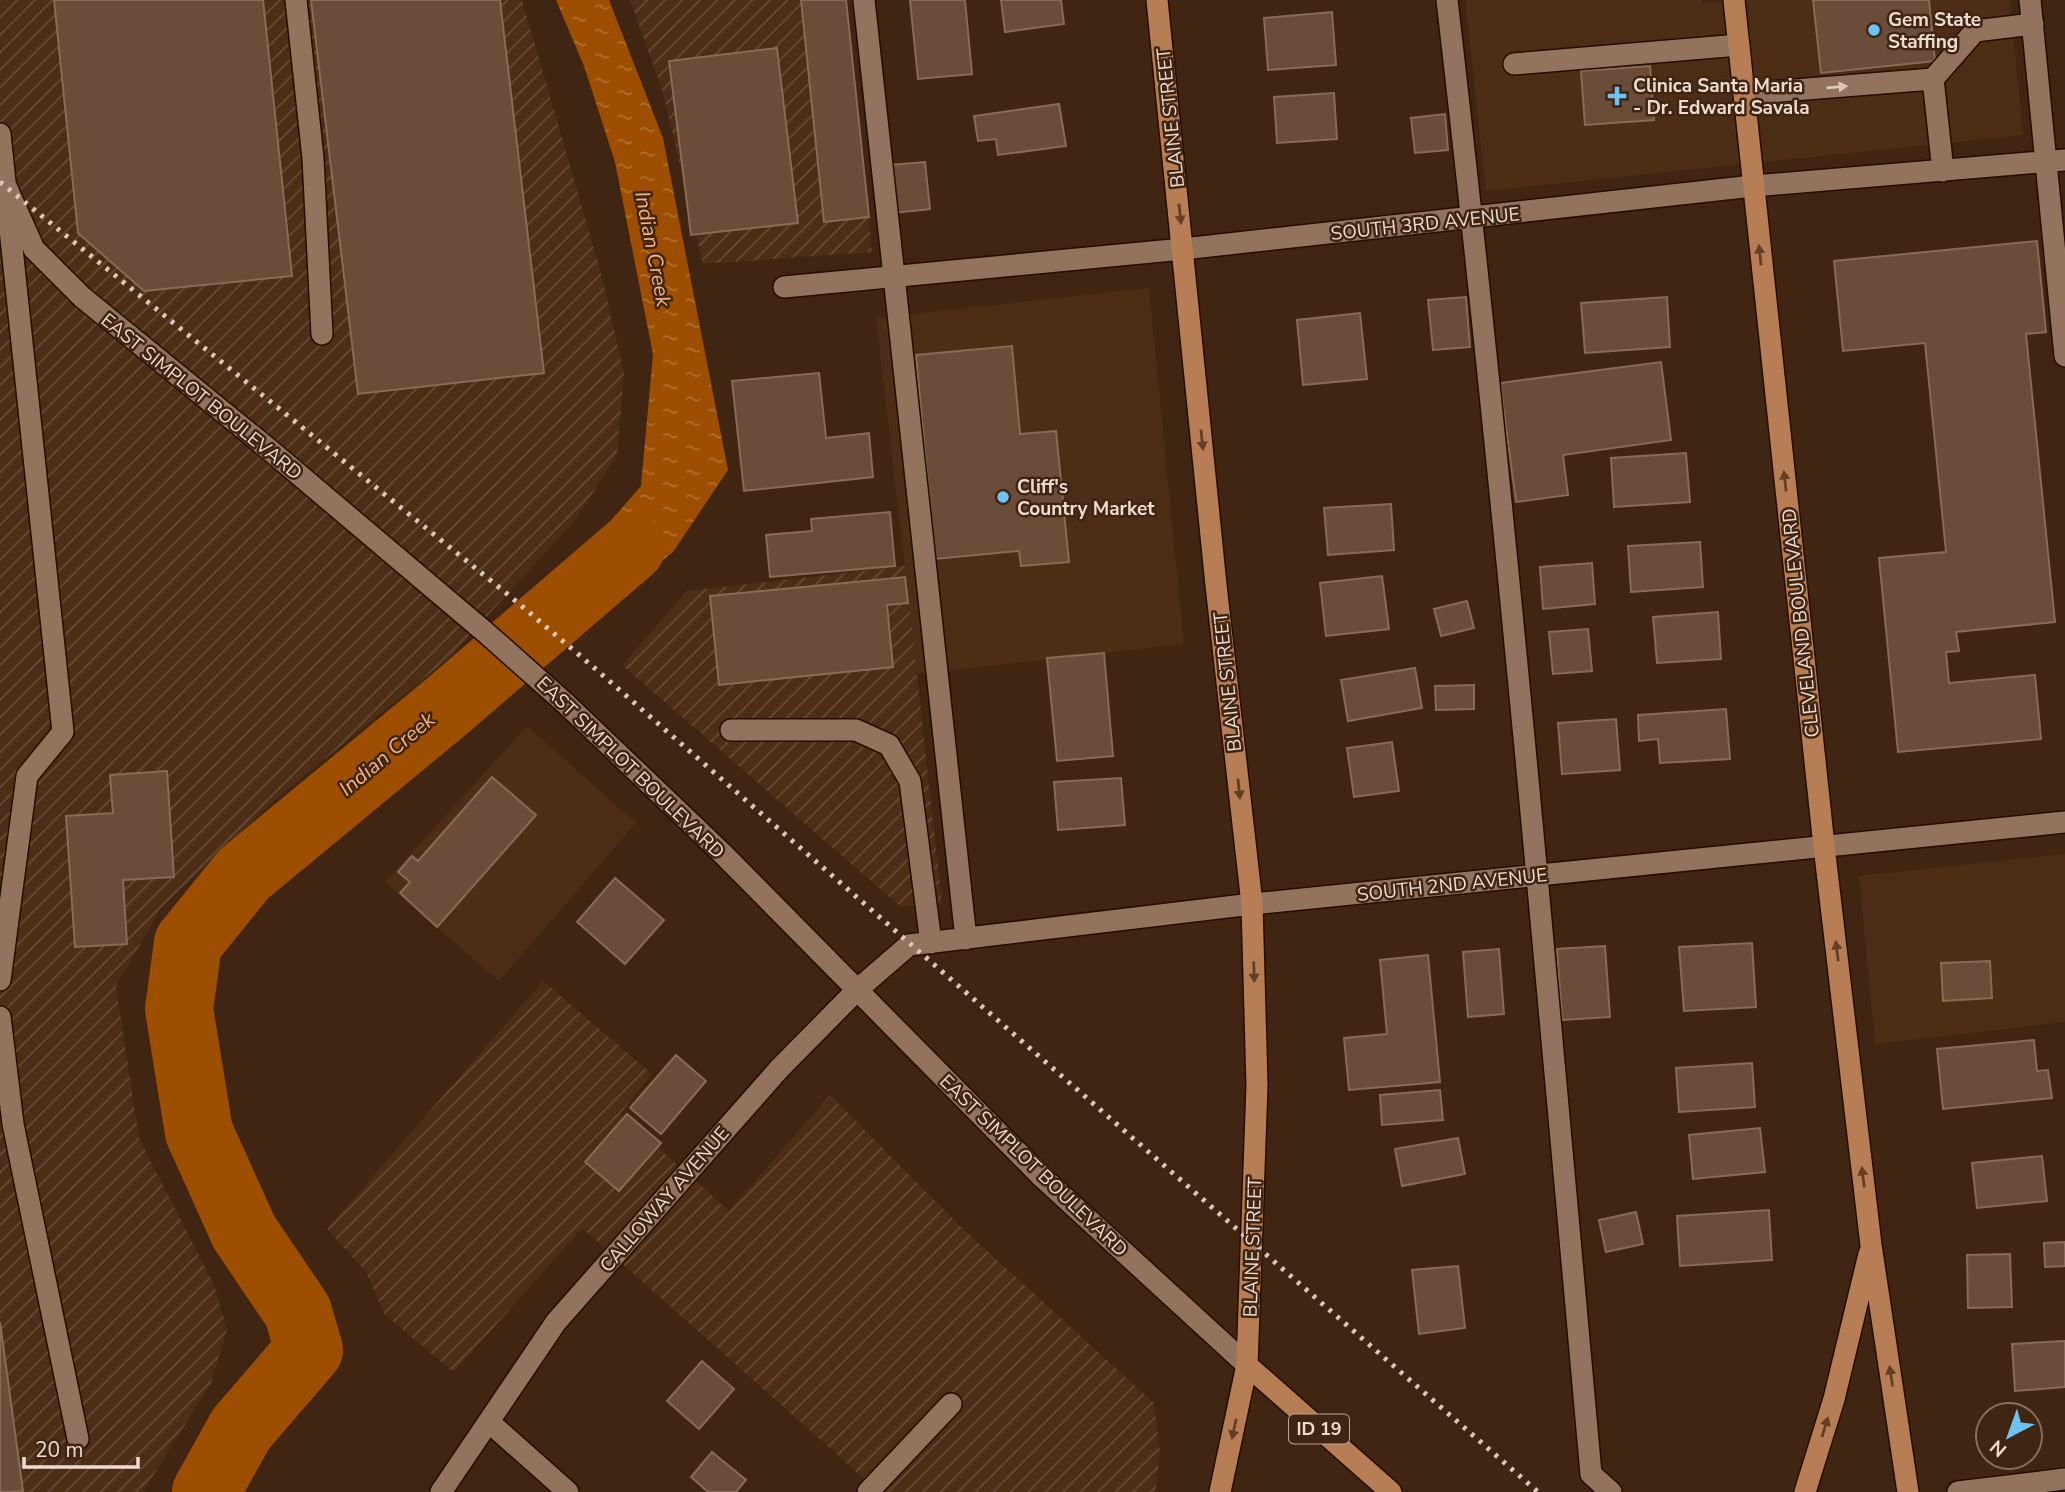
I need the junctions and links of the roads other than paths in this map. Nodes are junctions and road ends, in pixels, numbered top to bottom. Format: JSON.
{"nodes":[{"id":1,"x":296,"y":0,"type":"edge"},
{"id":2,"x":864,"y":0,"type":"edge"},
{"id":3,"x":1157,"y":0,"type":"edge"},
{"id":4,"x":1447,"y":0,"type":"edge"},
{"id":5,"x":1734,"y":0,"type":"edge"},
{"id":6,"x":2030,"y":0,"type":"edge"},
{"id":7,"x":2033,"y":24,"type":"junction"},
{"id":8,"x":1739,"y":45,"type":"junction"},
{"id":9,"x":1514,"y":64,"type":"dead end"},
{"id":10,"x":1933,"y":79,"type":"junction"},
{"id":11,"x":1744,"y":94,"type":"junction"},
{"id":12,"x":0,"y":134,"type":"edge"},
{"id":13,"x":2056,"y":161,"type":"edge"},
{"id":14,"x":1943,"y":171,"type":"junction"},
{"id":15,"x":6,"y":186,"type":"junction"},
{"id":16,"x":1753,"y":186,"type":"junction"},
{"id":17,"x":1472,"y":217,"type":"junction"},
{"id":18,"x":1183,"y":249,"type":"junction"},
{"id":19,"x":893,"y":276,"type":"junction"},
{"id":20,"x":784,"y":287,"type":"dead end"},
{"id":21,"x":322,"y":334,"type":"dead end"},
{"id":22,"x":2065,"y":356,"type":"edge"},
{"id":23,"x":732,"y":730,"type":"dead end"},
{"id":24,"x":2065,"y":822,"type":"edge"},
{"id":25,"x":1824,"y":846,"type":"junction"},
{"id":26,"x":1537,"y":875,"type":"junction"},
{"id":27,"x":1252,"y":904,"type":"junction"},
{"id":28,"x":966,"y":939,"type":"junction"},
{"id":29,"x":931,"y":943,"type":"junction"},
{"id":30,"x":0,"y":980,"type":"edge"},
{"id":31,"x":856,"y":990,"type":"junction"},
{"id":32,"x":0,"y":1017,"type":"edge"},
{"id":33,"x":1871,"y":1245,"type":"junction"},
{"id":34,"x":1247,"y":1365,"type":"junction"},
{"id":35,"x":951,"y":1404,"type":"dead end"},
{"id":36,"x":489,"y":1422,"type":"junction"},
{"id":37,"x":78,"y":1439,"type":"dead end"},
{"id":38,"x":2065,"y":1479,"type":"edge"},
{"id":39,"x":441,"y":1492,"type":"edge"},
{"id":40,"x":568,"y":1492,"type":"edge"},
{"id":41,"x":868,"y":1492,"type":"edge"},
{"id":42,"x":1220,"y":1492,"type":"edge"},
{"id":43,"x":1391,"y":1492,"type":"edge"},
{"id":44,"x":1611,"y":1492,"type":"edge"},
{"id":45,"x":1805,"y":1492,"type":"edge"},
{"id":46,"x":1908,"y":1492,"type":"edge"},
{"id":47,"x":1958,"y":1492,"type":"edge"}],
"edges":[{"from":1,"to":21,"type":"street"},
{"from":2,"to":19,"type":"street"},
{"from":3,"to":18,"type":"main road","name":"BLAINE STREET","one_way":true},
{"from":4,"to":17,"type":"street"},
{"from":5,"to":8,"type":"main road","name":"CLEVELAND BOULEVARD"},
{"from":6,"to":7,"type":"street"},
{"from":7,"to":10,"type":"street"},
{"from":7,"to":13,"type":"street"},
{"from":8,"to":9,"type":"street"},
{"from":8,"to":11,"type":"main road","name":"CLEVELAND BOULEVARD"},
{"from":11,"to":10,"type":"street","one_way":true},
{"from":10,"to":14,"type":"street"},
{"from":11,"to":16,"type":"main road","name":"CLEVELAND BOULEVARD"},
{"from":12,"to":15,"type":"street"},
{"from":13,"to":14,"type":"street","name":"SOUTH 3RD AVENUE"},
{"from":13,"to":22,"type":"street"},
{"from":14,"to":16,"type":"street","name":"SOUTH 3RD AVENUE"},
{"from":15,"to":30,"type":"street"},
{"from":15,"to":31,"type":"street","name":"EAST SIMPLOT BOULEVARD"},
{"from":16,"to":17,"type":"street","name":"SOUTH 3RD AVENUE"},
{"from":25,"to":16,"type":"main road","name":"CLEVELAND BOULEVARD","one_way":true},
{"from":17,"to":18,"type":"street","name":"SOUTH 3RD AVENUE"},
{"from":17,"to":26,"type":"street"},
{"from":18,"to":19,"type":"street","name":"SOUTH 3RD AVENUE"},
{"from":18,"to":27,"type":"main road","name":"BLAINE STREET","one_way":true},
{"from":19,"to":20,"type":"street","name":"SOUTH 3RD AVENUE"},
{"from":19,"to":28,"type":"street"},
{"from":23,"to":29,"type":"street"},
{"from":24,"to":25,"type":"street","name":"SOUTH 2ND AVENUE"},
{"from":25,"to":26,"type":"street","name":"SOUTH 2ND AVENUE"},
{"from":33,"to":25,"type":"main road","name":"CLEVELAND BOULEVARD","one_way":true},
{"from":26,"to":27,"type":"street","name":"SOUTH 2ND AVENUE"},
{"from":26,"to":44,"type":"street"},
{"from":27,"to":28,"type":"street","name":"SOUTH 2ND AVENUE"},
{"from":27,"to":34,"type":"main road","name":"BLAINE STREET","one_way":true},
{"from":28,"to":29,"type":"street","name":"SOUTH 2ND AVENUE"},
{"from":29,"to":31,"type":"street","name":"SOUTH 2ND AVENUE"},
{"from":31,"to":34,"type":"street","name":"EAST SIMPLOT BOULEVARD"},
{"from":31,"to":36,"type":"street","name":"CALLOWAY AVENUE"},
{"from":32,"to":37,"type":"street"},
{"from":45,"to":33,"type":"main road","one_way":true},
{"from":46,"to":33,"type":"main road","name":"CLEVELAND BOULEVARD","one_way":true},
{"from":34,"to":42,"type":"main road","name":"BLAINE STREET","one_way":true},
{"from":34,"to":43,"type":"main road","number":"ID 19"},
{"from":35,"to":41,"type":"street"},
{"from":36,"to":39,"type":"street","name":"CALLOWAY AVENUE"},
{"from":36,"to":40,"type":"street"},
{"from":38,"to":47,"type":"street"}]}
